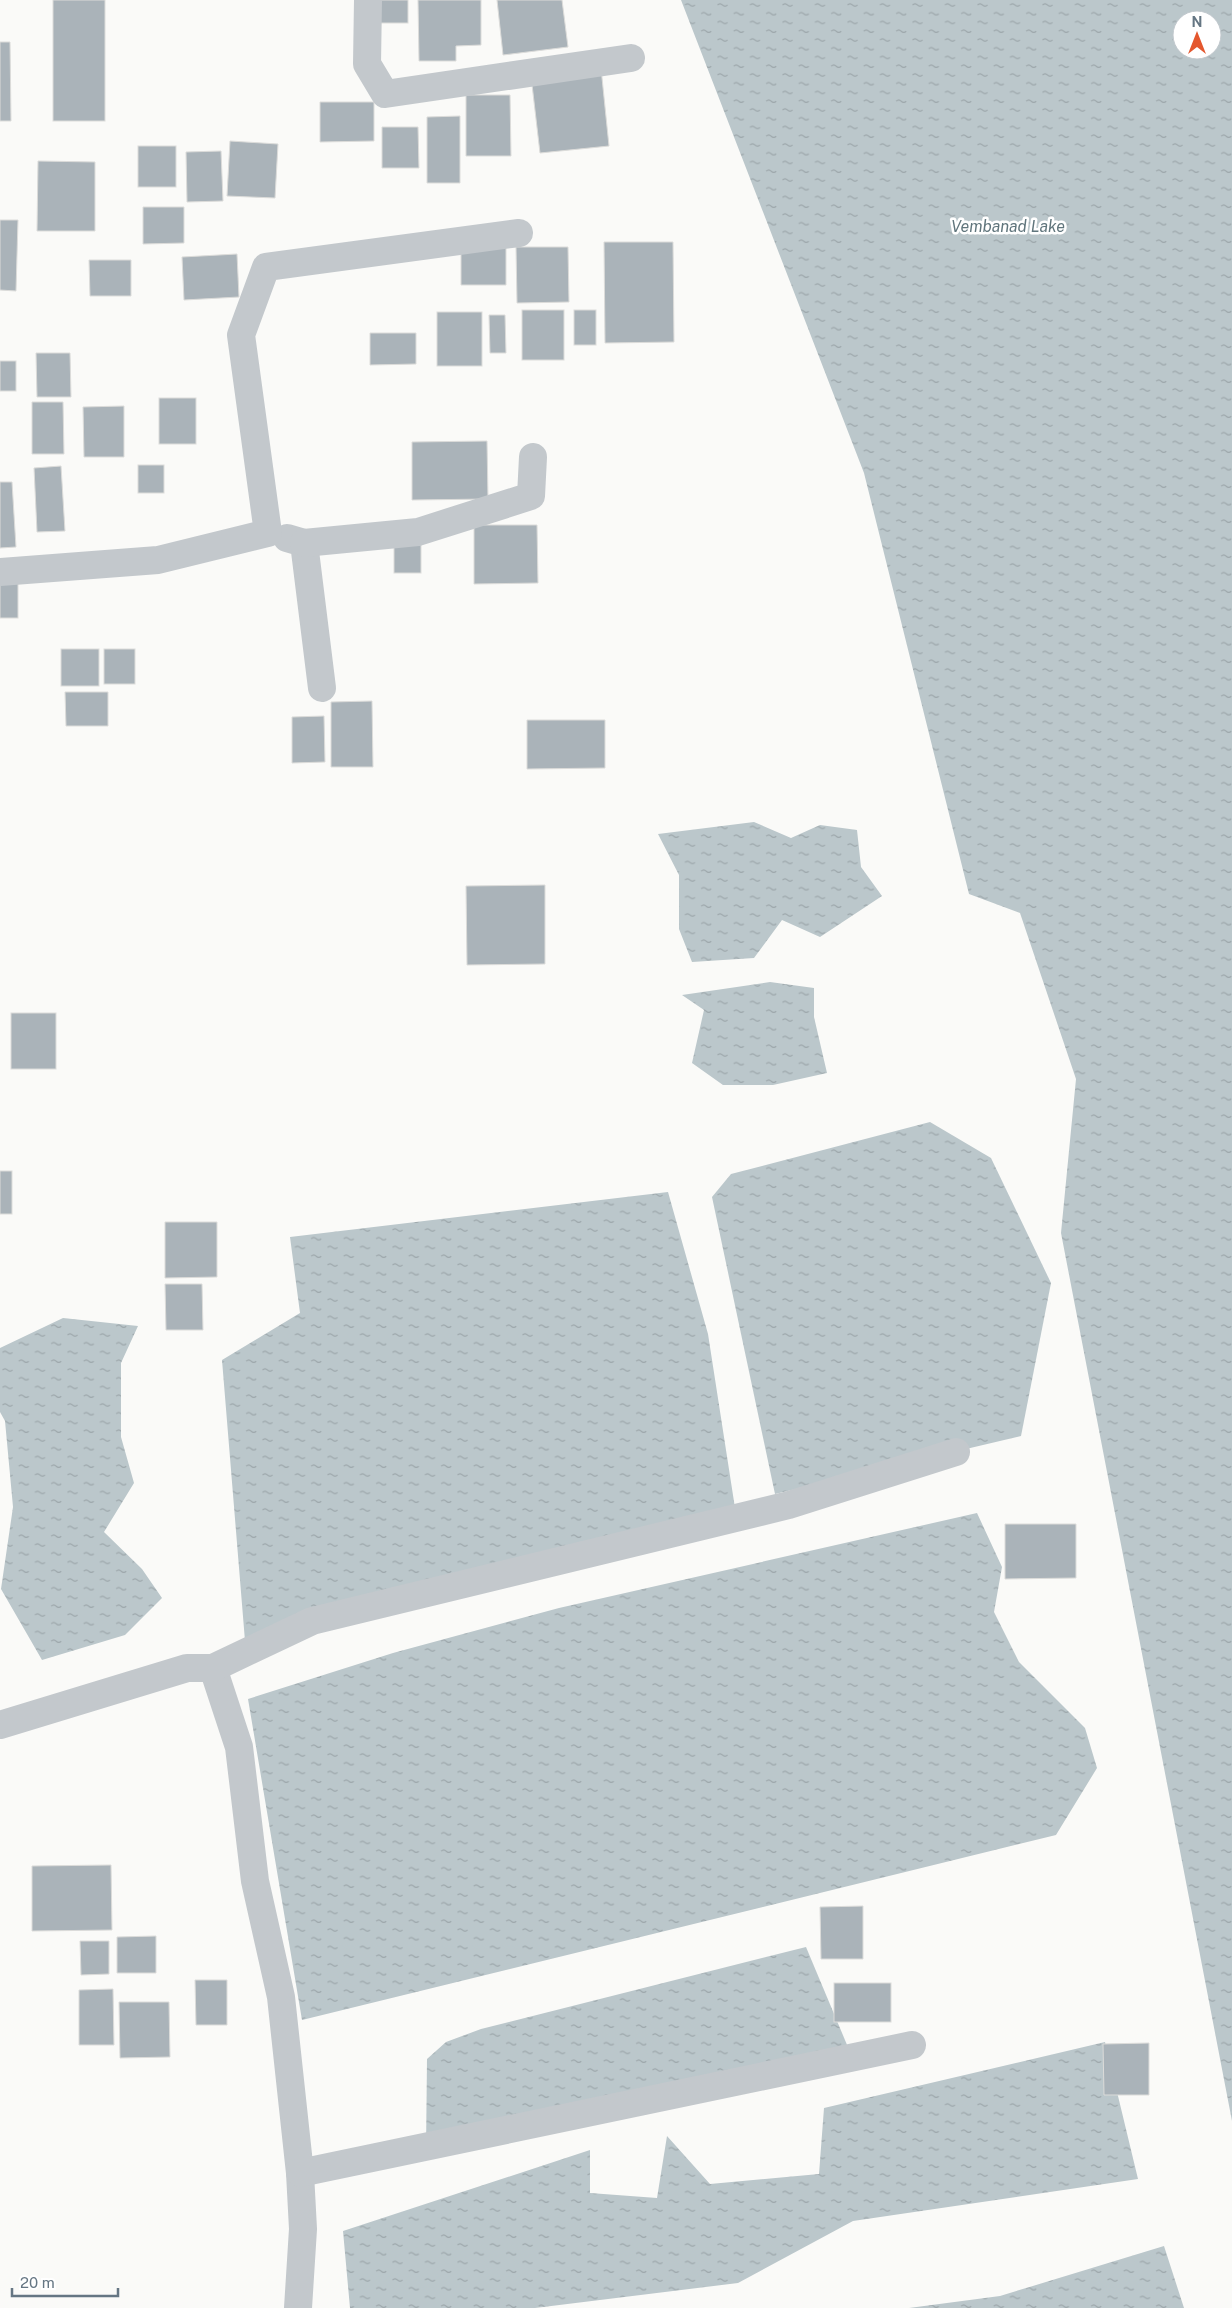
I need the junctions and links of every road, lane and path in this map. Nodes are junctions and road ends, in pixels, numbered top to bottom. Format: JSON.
{"nodes":[{"id":1,"x":368,"y":0,"type":"edge"},
{"id":2,"x":631,"y":58,"type":"dead end"},
{"id":3,"x":519,"y":233,"type":"dead end"},
{"id":4,"x":533,"y":457,"type":"dead end"},
{"id":5,"x":268,"y":533,"type":"junction"},
{"id":6,"x":304,"y":543,"type":"junction"},
{"id":7,"x":0,"y":572,"type":"edge"},
{"id":8,"x":322,"y":688,"type":"dead end"},
{"id":9,"x":956,"y":1452,"type":"dead end"},
{"id":10,"x":213,"y":1668,"type":"junction"},
{"id":11,"x":0,"y":1725,"type":"edge"},
{"id":12,"x":912,"y":2045,"type":"dead end"},
{"id":13,"x":300,"y":2173,"type":"junction"},
{"id":14,"x":298,"y":2308,"type":"edge"}],
"edges":[{"from":1,"to":2,"type":"street"},
{"from":3,"to":5,"type":"street"},
{"from":4,"to":6,"type":"street"},
{"from":5,"to":6,"type":"street"},
{"from":5,"to":7,"type":"street"},
{"from":6,"to":8,"type":"street"},
{"from":9,"to":10,"type":"street"},
{"from":10,"to":11,"type":"street"},
{"from":10,"to":13,"type":"street"},
{"from":12,"to":13,"type":"street"},
{"from":13,"to":14,"type":"street"}]}
